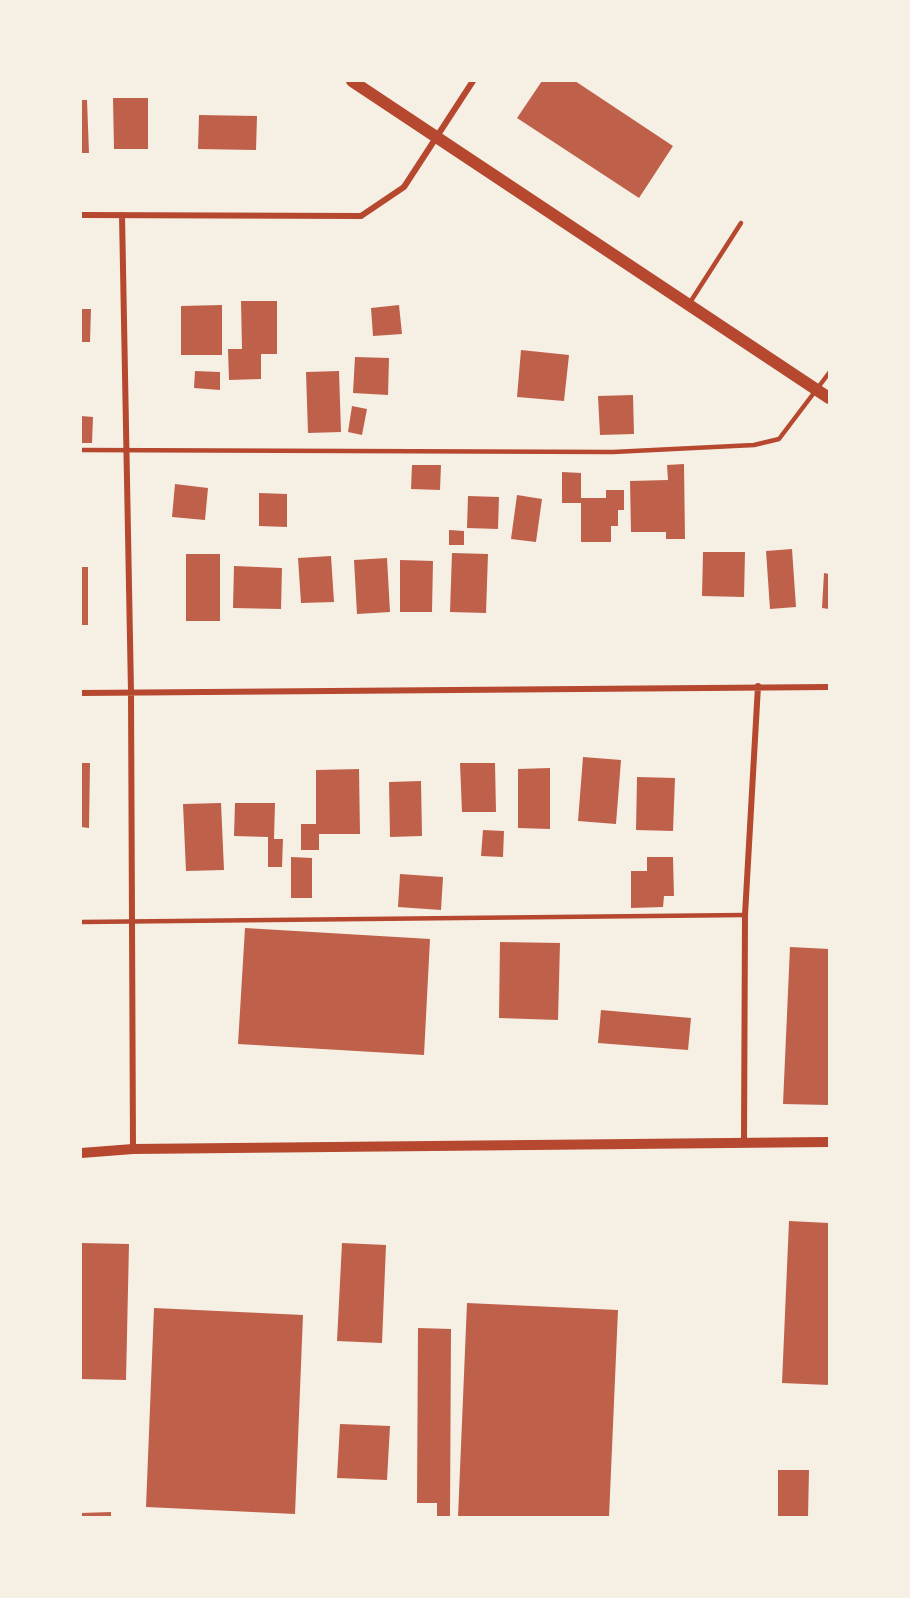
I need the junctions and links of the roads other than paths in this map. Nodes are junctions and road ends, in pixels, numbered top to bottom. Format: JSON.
{"nodes":[{"id":1,"x":352,"y":81,"type":"edge"},
{"id":2,"x":473,"y":81,"type":"edge"},
{"id":3,"x":436,"y":138,"type":"junction"},
{"id":4,"x":81,"y":215,"type":"edge"},
{"id":5,"x":122,"y":215,"type":"junction"},
{"id":6,"x":741,"y":223,"type":"dead end"},
{"id":7,"x":688,"y":305,"type":"junction"},
{"id":8,"x":829,"y":373,"type":"edge"},
{"id":9,"x":818,"y":390,"type":"junction"},
{"id":10,"x":829,"y":398,"type":"edge"},
{"id":11,"x":81,"y":450,"type":"edge"},
{"id":12,"x":124,"y":450,"type":"junction"},
{"id":13,"x":758,"y":686,"type":"junction"},
{"id":14,"x":829,"y":687,"type":"edge"},
{"id":15,"x":131,"y":692,"type":"junction"},
{"id":16,"x":81,"y":693,"type":"edge"},
{"id":17,"x":745,"y":915,"type":"junction"},
{"id":18,"x":81,"y":922,"type":"edge"},
{"id":19,"x":130,"y":922,"type":"junction"},
{"id":20,"x":744,"y":1142,"type":"junction"},
{"id":21,"x":829,"y":1142,"type":"edge"},
{"id":22,"x":133,"y":1149,"type":"junction"},
{"id":23,"x":81,"y":1153,"type":"edge"}],
"edges":[{"from":1,"to":3,"type":"main road"},
{"from":2,"to":3,"type":"street"},
{"from":3,"to":5,"type":"street"},
{"from":3,"to":7,"type":"main road"},
{"from":4,"to":5,"type":"street"},
{"from":5,"to":12,"type":"street"},
{"from":6,"to":7,"type":"lane"},
{"from":7,"to":9,"type":"main road"},
{"from":8,"to":9,"type":"lane"},
{"from":9,"to":10,"type":"main road"},
{"from":9,"to":12,"type":"lane"},
{"from":11,"to":12,"type":"lane"},
{"from":12,"to":15,"type":"street"},
{"from":13,"to":14,"type":"street"},
{"from":13,"to":15,"type":"street"},
{"from":13,"to":17,"type":"street"},
{"from":15,"to":16,"type":"street"},
{"from":15,"to":19,"type":"street"},
{"from":17,"to":19,"type":"lane"},
{"from":17,"to":20,"type":"street"},
{"from":18,"to":19,"type":"lane"},
{"from":19,"to":22,"type":"street"},
{"from":20,"to":21,"type":"street"},
{"from":20,"to":22,"type":"street"},
{"from":22,"to":23,"type":"street"}]}
